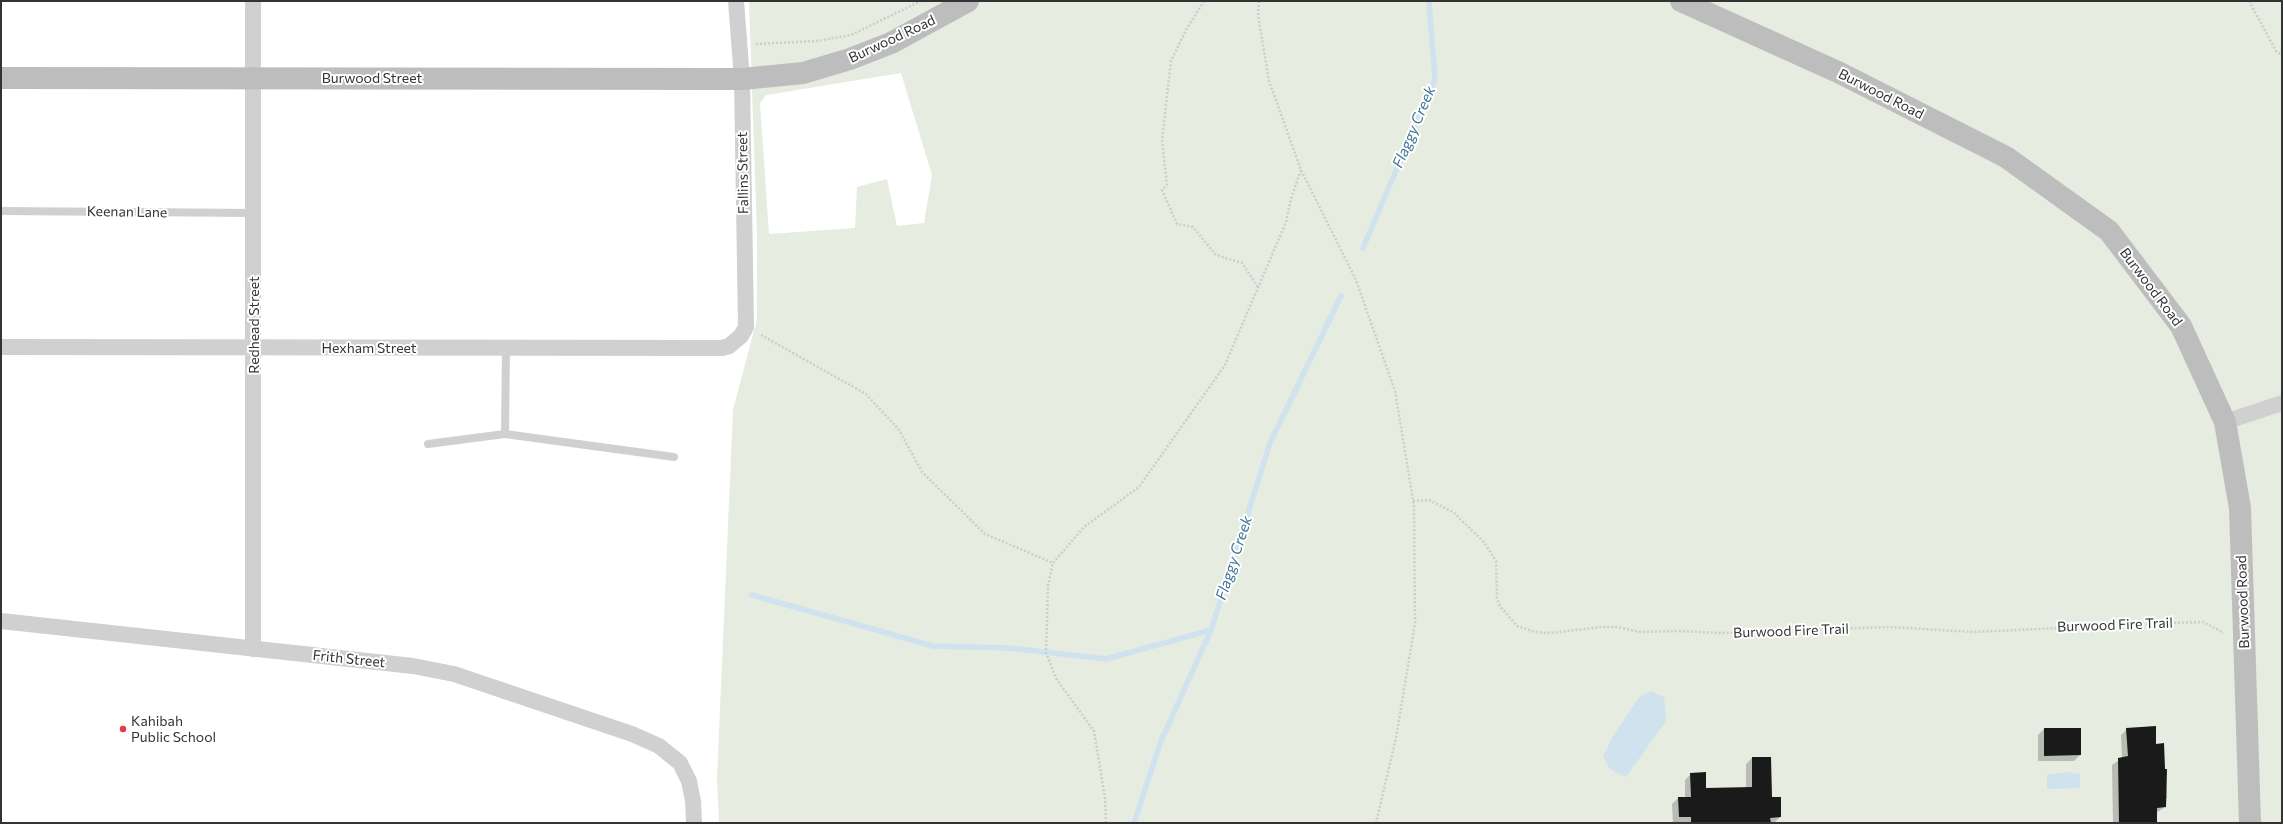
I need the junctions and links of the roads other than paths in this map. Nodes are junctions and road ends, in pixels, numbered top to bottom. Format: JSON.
{"nodes":[{"id":1,"x":253,"y":1,"type":"edge"},
{"id":2,"x":736,"y":1,"type":"edge"},
{"id":3,"x":968,"y":1,"type":"edge"},
{"id":4,"x":1681,"y":1,"type":"edge"},
{"id":5,"x":1,"y":78,"type":"edge"},
{"id":6,"x":253,"y":78,"type":"junction"},
{"id":7,"x":742,"y":79,"type":"junction"},
{"id":8,"x":1,"y":211,"type":"edge"},
{"id":9,"x":254,"y":213,"type":"junction"},
{"id":10,"x":735,"y":342,"type":"joint"},
{"id":11,"x":1,"y":347,"type":"edge"},
{"id":12,"x":254,"y":348,"type":"junction"},
{"id":13,"x":506,"y":348,"type":"junction"},
{"id":14,"x":2282,"y":403,"type":"edge"},
{"id":15,"x":2225,"y":422,"type":"junction"},
{"id":16,"x":506,"y":434,"type":"junction"},
{"id":17,"x":428,"y":444,"type":"dead end"},
{"id":18,"x":674,"y":457,"type":"dead end"},
{"id":19,"x":1,"y":622,"type":"edge"},
{"id":20,"x":252,"y":649,"type":"junction"},
{"id":21,"x":694,"y":823,"type":"edge"},
{"id":22,"x":2250,"y":823,"type":"edge"}],
"edges":[{"from":1,"to":6,"type":"street","name":"Redhead Street"},
{"from":2,"to":7,"type":"street","name":"Fallins Street"},
{"from":3,"to":7,"type":"main road","name":"Burwood Road"},
{"from":4,"to":15,"type":"main road","name":"Burwood Road"},
{"from":5,"to":6,"type":"main road","name":"Burwood Street"},
{"from":6,"to":7,"type":"main road","name":"Burwood Street"},
{"from":6,"to":9,"type":"street","name":"Redhead Street"},
{"from":7,"to":10,"type":"street","name":"Fallins Street"},
{"from":8,"to":9,"type":"lane","name":"Keenan Lane"},
{"from":9,"to":12,"type":"street","name":"Redhead Street"},
{"from":10,"to":13,"type":"street","name":"Hexham Street"},
{"from":11,"to":12,"type":"street","name":"Hexham Street"},
{"from":12,"to":13,"type":"street","name":"Hexham Street"},
{"from":12,"to":20,"type":"street","name":"Redhead Street"},
{"from":13,"to":16,"type":"lane"},
{"from":14,"to":15,"type":"street"},
{"from":15,"to":22,"type":"main road","name":"Burwood Road"},
{"from":16,"to":17,"type":"lane"},
{"from":16,"to":18,"type":"lane"},
{"from":19,"to":20,"type":"street","name":"Frith Street"},
{"from":20,"to":21,"type":"street","name":"Frith Street"}]}
